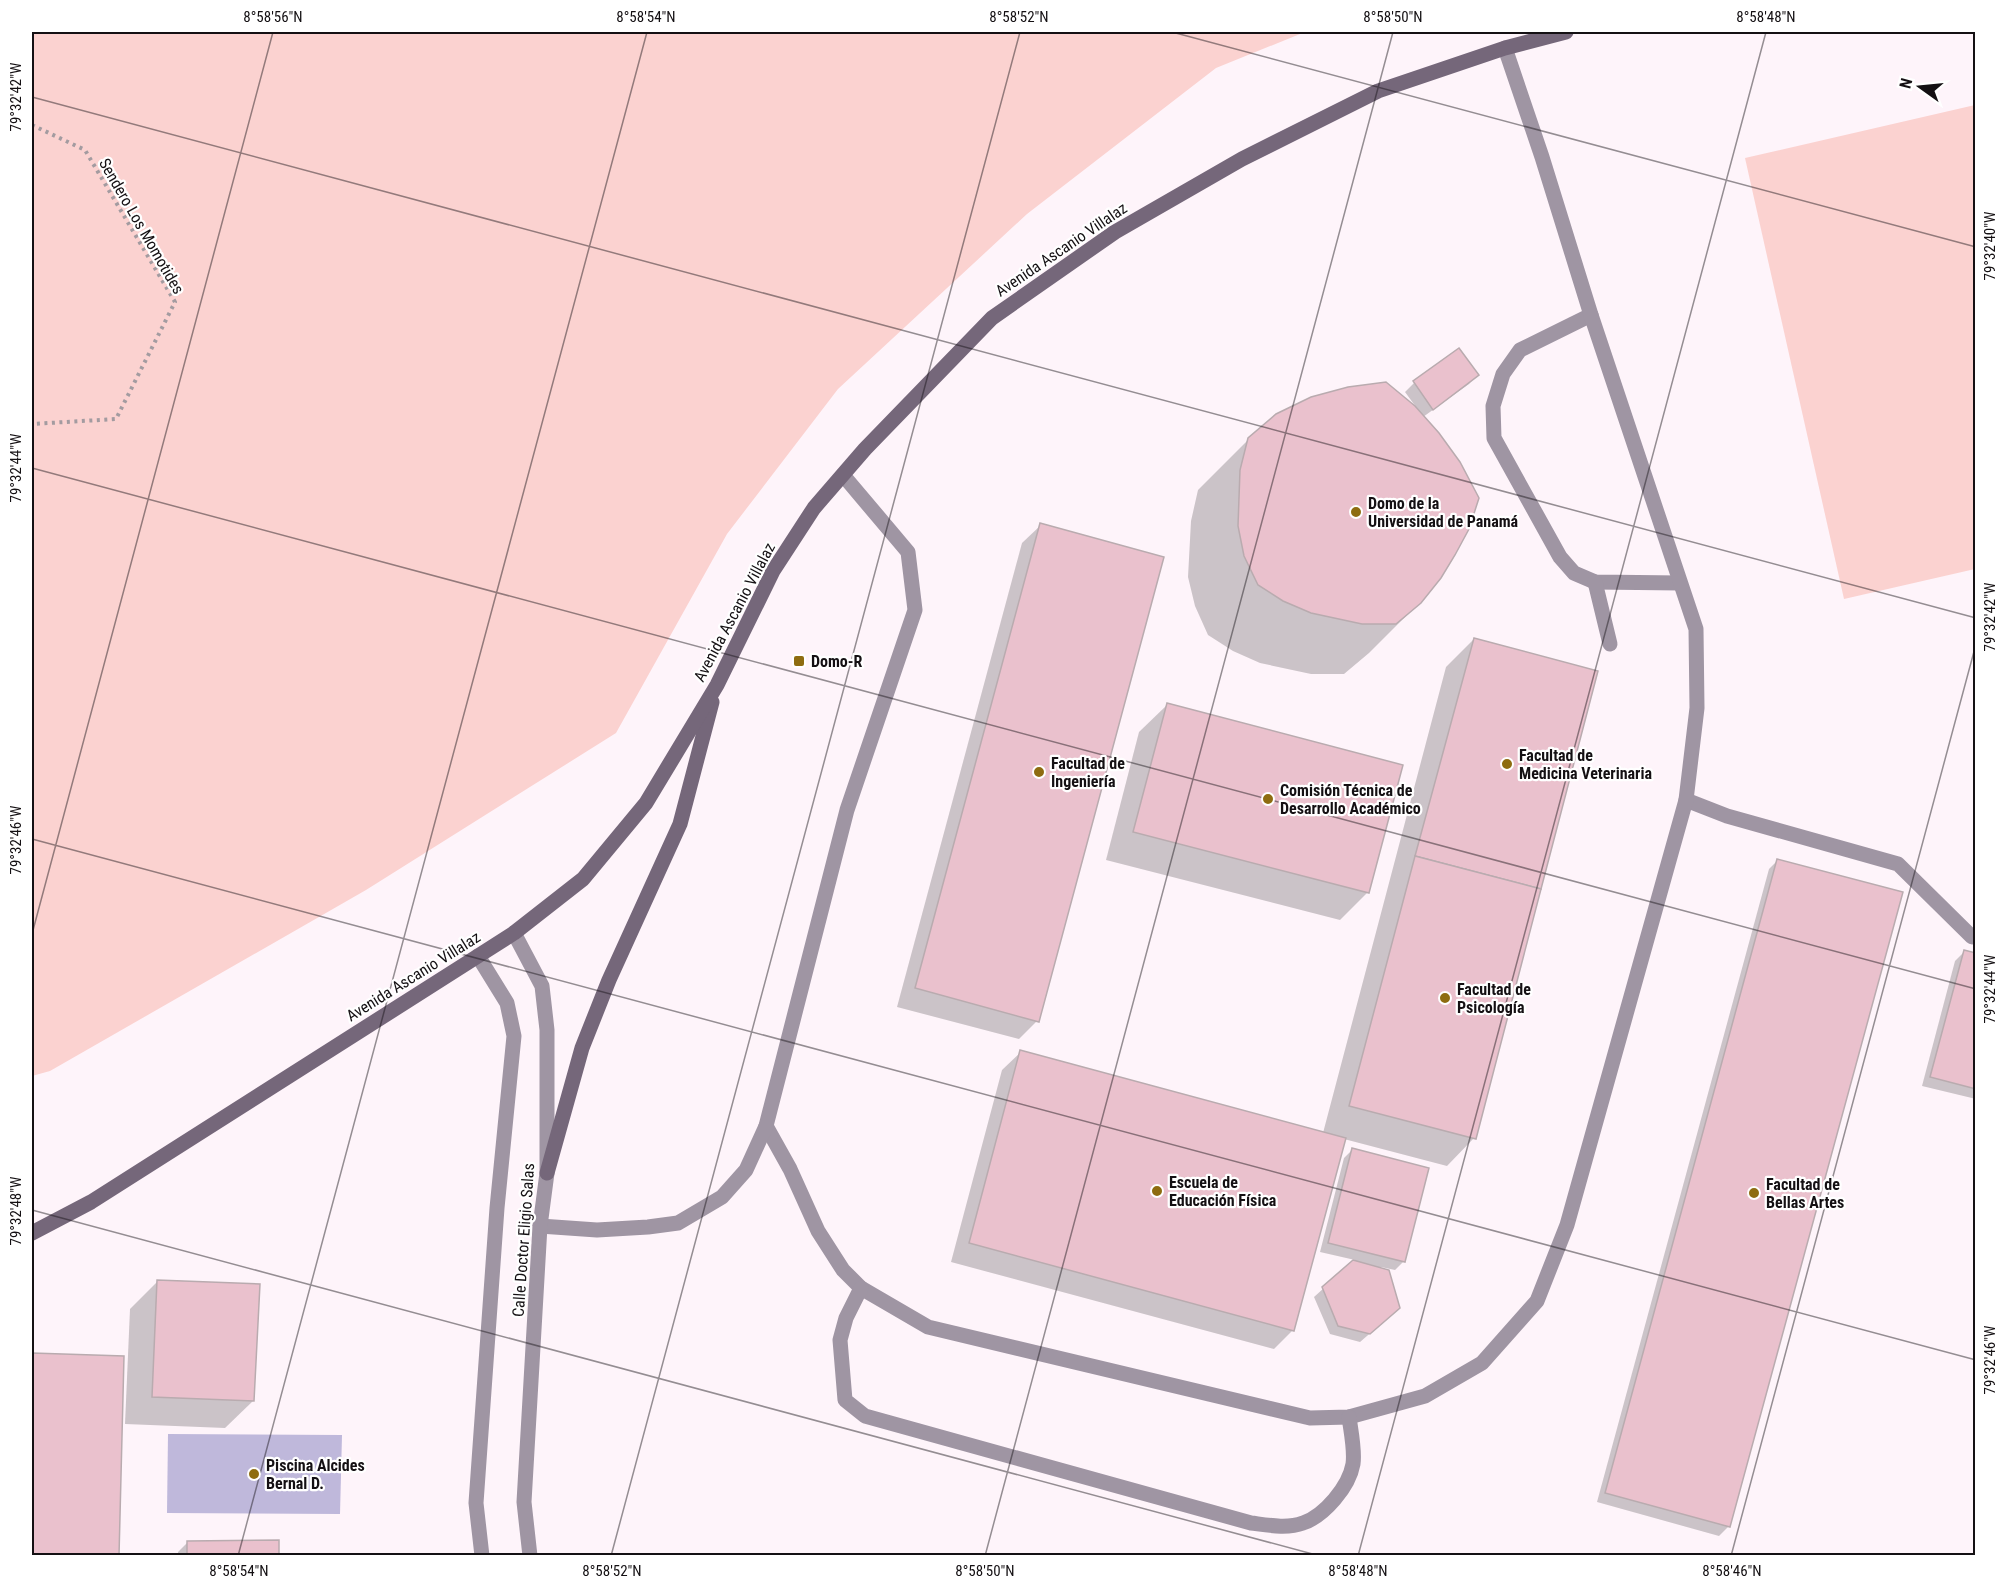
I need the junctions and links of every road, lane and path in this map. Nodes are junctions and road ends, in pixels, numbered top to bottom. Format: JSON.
{"nodes":[{"id":1,"x":1566,"y":32,"type":"edge"},
{"id":2,"x":1505,"y":48,"type":"junction"},
{"id":3,"x":32,"y":125,"type":"edge"},
{"id":4,"x":1591,"y":315,"type":"junction"},
{"id":5,"x":32,"y":424,"type":"edge"},
{"id":6,"x":843,"y":475,"type":"junction"},
{"id":7,"x":1595,"y":582,"type":"junction"},
{"id":8,"x":1680,"y":583,"type":"junction"},
{"id":9,"x":1610,"y":644,"type":"dead end"},
{"id":10,"x":717,"y":685,"type":"junction"},
{"id":11,"x":1686,"y":800,"type":"junction"},
{"id":12,"x":514,"y":933,"type":"junction"},
{"id":13,"x":1972,"y":938,"type":"dead end"},
{"id":14,"x":478,"y":956,"type":"junction"},
{"id":15,"x":766,"y":1126,"type":"junction"},
{"id":16,"x":547,"y":1173,"type":"junction"},
{"id":17,"x":540,"y":1226,"type":"junction"},
{"id":18,"x":32,"y":1233,"type":"edge"},
{"id":19,"x":861,"y":1288,"type":"junction"},
{"id":20,"x":1349,"y":1417,"type":"junction"},
{"id":21,"x":482,"y":1556,"type":"edge"},
{"id":22,"x":530,"y":1556,"type":"edge"}],
"edges":[{"from":1,"to":2,"type":"main road","name":"Avenida Ascanio Villalaz"},
{"from":2,"to":4,"type":"street"},
{"from":2,"to":6,"type":"main road","name":"Avenida Ascanio Villalaz"},
{"from":3,"to":5,"type":"path","name":"Sendero Los Momotides"},
{"from":4,"to":7,"type":"street"},
{"from":4,"to":8,"type":"street"},
{"from":6,"to":10,"type":"main road","name":"Avenida Ascanio Villalaz"},
{"from":6,"to":15,"type":"street"},
{"from":7,"to":8,"type":"street"},
{"from":7,"to":9,"type":"street"},
{"from":8,"to":11,"type":"street"},
{"from":10,"to":12,"type":"main road","name":"Avenida Ascanio Villalaz"},
{"from":10,"to":16,"type":"main road"},
{"from":11,"to":13,"type":"street"},
{"from":11,"to":20,"type":"street"},
{"from":12,"to":14,"type":"main road","name":"Avenida Ascanio Villalaz"},
{"from":12,"to":16,"type":"street","name":"Calle Doctor Eligio Salas"},
{"from":14,"to":18,"type":"main road","name":"Avenida Ascanio Villalaz"},
{"from":14,"to":21,"type":"street","name":"Calle Doctor Eligio Salas"},
{"from":15,"to":17,"type":"street"},
{"from":15,"to":19,"type":"street"},
{"from":16,"to":17,"type":"street","name":"Calle Doctor Eligio Salas"},
{"from":17,"to":22,"type":"street","name":"Calle Doctor Eligio Salas"},
{"from":19,"to":20,"type":"street"},
{"from":19,"to":20,"type":"street"}]}
